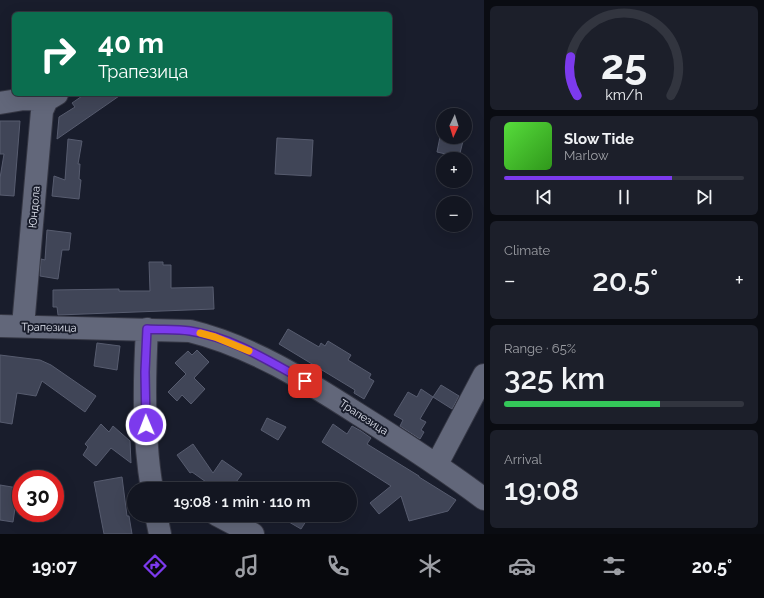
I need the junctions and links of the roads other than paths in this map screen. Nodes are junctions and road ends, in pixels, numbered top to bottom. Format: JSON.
{"nodes":[{"id":1,"x":52,"y":97,"type":"edge"},
{"id":2,"x":0,"y":103,"type":"edge"},
{"id":3,"x":0,"y":326,"type":"edge"},
{"id":4,"x":23,"y":326,"type":"junction"},
{"id":5,"x":147,"y":329,"type":"junction"},
{"id":6,"x":484,"y":376,"type":"edge"},
{"id":7,"x":437,"y":464,"type":"junction"},
{"id":8,"x":156,"y":482,"type":"edge"},
{"id":9,"x":484,"y":499,"type":"edge"},
{"id":10,"x":157,"y":522,"type":"edge"},
{"id":11,"x":230,"y":522,"type":"edge"},
{"id":12,"x":160,"y":534,"type":"edge"},
{"id":13,"x":253,"y":534,"type":"edge"}],
"edges":[{"from":1,"to":2,"type":"street"},
{"from":1,"to":4,"type":"street","name":"Юндола"},
{"from":3,"to":4,"type":"street","name":"Трапезица"},
{"from":4,"to":5,"type":"street","name":"Трапезица"},
{"from":5,"to":7,"type":"street","name":"Трапезица"},
{"from":5,"to":8,"type":"street"},
{"from":6,"to":7,"type":"street"},
{"from":7,"to":9,"type":"street","name":"Трапезица"},
{"from":10,"to":12,"type":"street"},
{"from":11,"to":13,"type":"street"}]}
